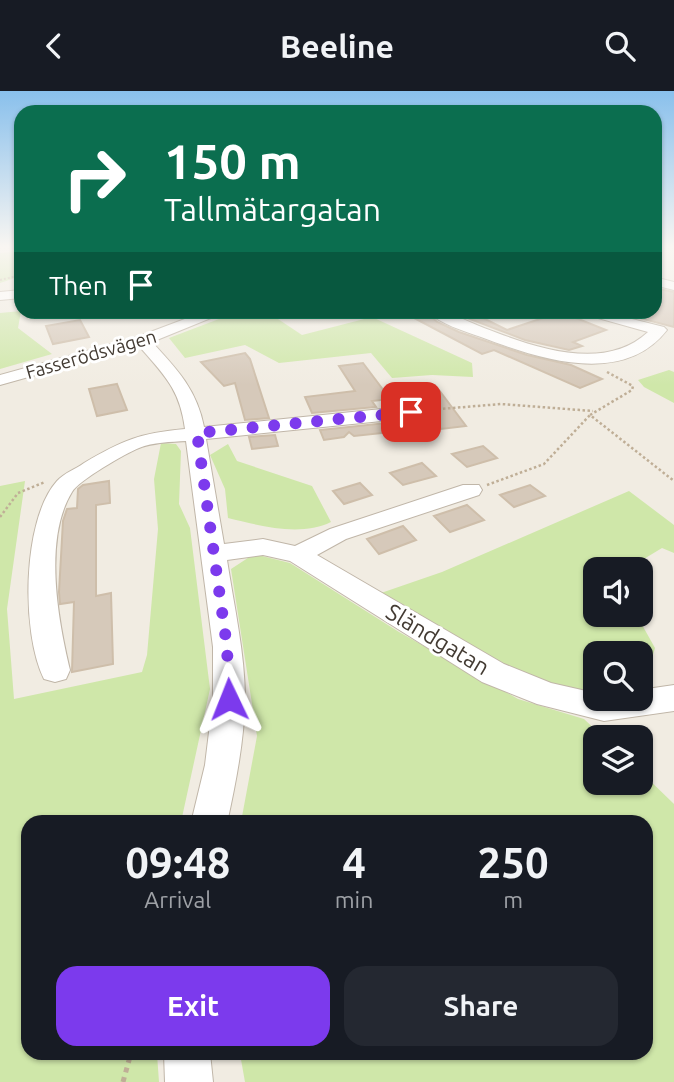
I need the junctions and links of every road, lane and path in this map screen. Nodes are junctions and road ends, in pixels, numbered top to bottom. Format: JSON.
{"nodes":[{"id":1,"x":199,"y":319,"type":"edge"},
{"id":2,"x":449,"y":319,"type":"edge"},
{"id":3,"x":613,"y":319,"type":"edge"},
{"id":4,"x":667,"y":332,"type":"edge"},
{"id":5,"x":142,"y":340,"type":"junction"},
{"id":6,"x":592,"y":360,"type":"junction"},
{"id":7,"x":0,"y":380,"type":"edge"},
{"id":8,"x":411,"y":412,"type":"joint"},
{"id":9,"x":591,"y":413,"type":"junction"},
{"id":10,"x":197,"y":433,"type":"junction"},
{"id":11,"x":674,"y":481,"type":"edge"},
{"id":12,"x":67,"y":483,"type":"junction"},
{"id":13,"x":471,"y":490,"type":"joint"},
{"id":14,"x":1,"y":515,"type":"edge"},
{"id":15,"x":212,"y":554,"type":"junction"},
{"id":16,"x":298,"y":555,"type":"junction"},
{"id":17,"x":54,"y":670,"type":"dead end"},
{"id":18,"x":674,"y":698,"type":"edge"},
{"id":19,"x":211,"y":815,"type":"edge"},
{"id":20,"x":129,"y":1060,"type":"edge"},
{"id":21,"x":187,"y":1060,"type":"edge"},
{"id":22,"x":123,"y":1082,"type":"edge"},
{"id":23,"x":189,"y":1082,"type":"edge"}],
"edges":[{"from":1,"to":5,"type":"street","name":"Fasserödsvägen"},
{"from":2,"to":6,"type":"street"},
{"from":3,"to":4,"type":"street"},
{"from":4,"to":6,"type":"street"},
{"from":5,"to":7,"type":"street","name":"Fasserödsvägen"},
{"from":5,"to":10,"type":"street"},
{"from":6,"to":9,"type":"path"},
{"from":8,"to":9,"type":"path"},
{"from":8,"to":10,"type":"street"},
{"from":9,"to":11,"type":"path"},
{"from":9,"to":13,"type":"path"},
{"from":10,"to":12,"type":"street"},
{"from":10,"to":15,"type":"street"},
{"from":12,"to":14,"type":"path"},
{"from":12,"to":17,"type":"street"},
{"from":13,"to":16,"type":"street"},
{"from":15,"to":16,"type":"street","name":"Sländgatan"},
{"from":15,"to":19,"type":"street"},
{"from":16,"to":18,"type":"street","name":"Sländgatan"},
{"from":20,"to":22,"type":"path"},
{"from":21,"to":23,"type":"street"}]}
